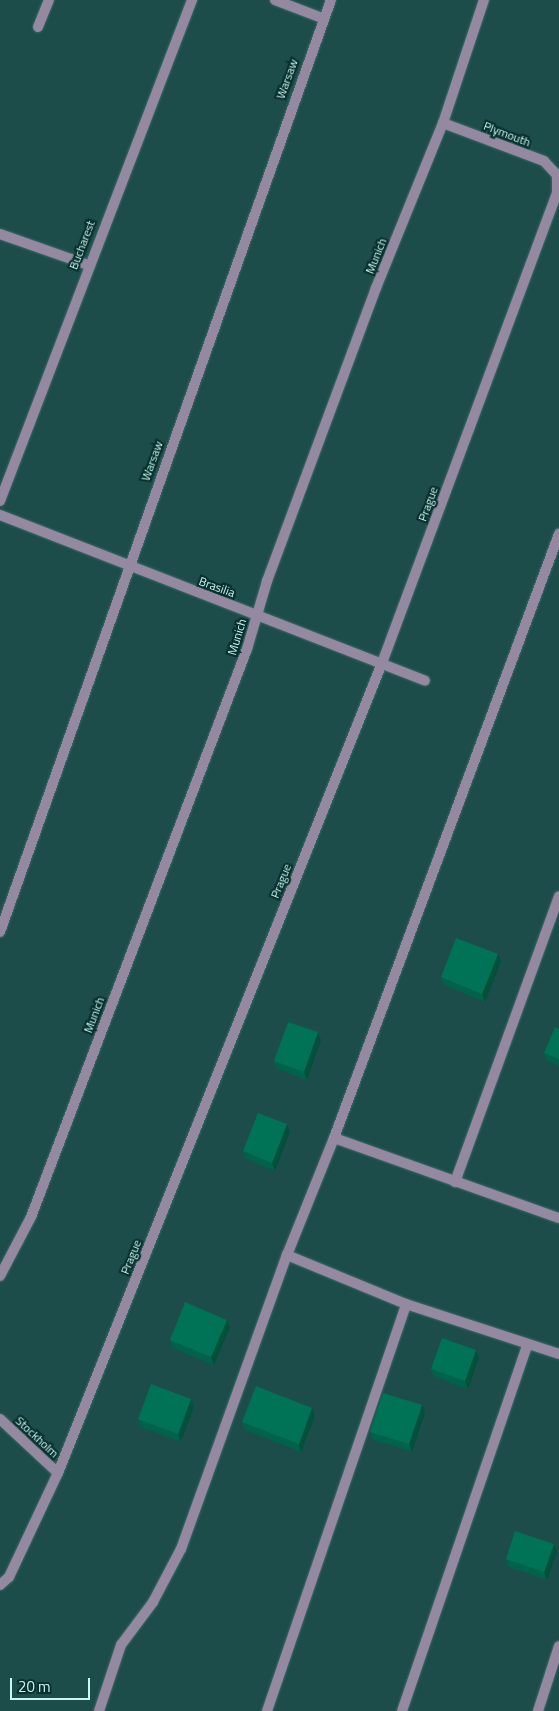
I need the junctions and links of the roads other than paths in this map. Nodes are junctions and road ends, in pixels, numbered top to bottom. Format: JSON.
{"nodes":[{"id":1,"x":49,"y":0,"type":"edge"},
{"id":2,"x":192,"y":0,"type":"edge"},
{"id":3,"x":275,"y":0,"type":"edge"},
{"id":4,"x":331,"y":0,"type":"edge"},
{"id":5,"x":484,"y":0,"type":"edge"},
{"id":6,"x":322,"y":18,"type":"junction"},
{"id":7,"x":38,"y":27,"type":"dead end"},
{"id":8,"x":443,"y":123,"type":"junction"},
{"id":9,"x":557,"y":176,"type":"joint"},
{"id":10,"x":0,"y":234,"type":"edge"},
{"id":11,"x":88,"y":265,"type":"junction"},
{"id":12,"x":0,"y":501,"type":"edge"},
{"id":13,"x":0,"y":515,"type":"edge"},
{"id":14,"x":559,"y":534,"type":"edge"},
{"id":15,"x":128,"y":567,"type":"junction"},
{"id":16,"x":257,"y":614,"type":"junction"},
{"id":17,"x":382,"y":663,"type":"junction"},
{"id":18,"x":425,"y":680,"type":"dead end"},
{"id":19,"x":559,"y":896,"type":"edge"},
{"id":20,"x":0,"y":932,"type":"edge"},
{"id":21,"x":334,"y":1138,"type":"junction"},
{"id":22,"x":455,"y":1182,"type":"junction"},
{"id":23,"x":559,"y":1218,"type":"edge"},
{"id":24,"x":287,"y":1255,"type":"junction"},
{"id":25,"x":0,"y":1276,"type":"edge"},
{"id":26,"x":406,"y":1304,"type":"junction"},
{"id":27,"x":528,"y":1344,"type":"junction"},
{"id":28,"x":559,"y":1354,"type":"edge"},
{"id":29,"x":0,"y":1419,"type":"edge"},
{"id":30,"x":58,"y":1473,"type":"junction"},
{"id":31,"x":0,"y":1585,"type":"edge"},
{"id":32,"x":559,"y":1646,"type":"edge"},
{"id":33,"x":99,"y":1711,"type":"edge"},
{"id":34,"x":268,"y":1711,"type":"edge"},
{"id":35,"x":402,"y":1711,"type":"edge"},
{"id":36,"x":538,"y":1711,"type":"edge"}],
"edges":[{"from":1,"to":7,"type":"street"},
{"from":2,"to":11,"type":"street","name":"Bucharest"},
{"from":3,"to":6,"type":"street"},
{"from":4,"to":6,"type":"street","name":"Warsaw"},
{"from":5,"to":8,"type":"street","name":"Munich"},
{"from":6,"to":15,"type":"street","name":"Warsaw"},
{"from":8,"to":9,"type":"street","name":"Plymouth"},
{"from":8,"to":16,"type":"street","name":"Munich"},
{"from":9,"to":17,"type":"street","name":"Prague"},
{"from":10,"to":11,"type":"street"},
{"from":11,"to":12,"type":"street","name":"Bucharest"},
{"from":13,"to":15,"type":"street","name":"Brasilia"},
{"from":14,"to":21,"type":"street"},
{"from":15,"to":16,"type":"street","name":"Brasilia"},
{"from":15,"to":20,"type":"street","name":"Warsaw"},
{"from":16,"to":17,"type":"street","name":"Brasilia"},
{"from":16,"to":25,"type":"street","name":"Munich"},
{"from":17,"to":18,"type":"street","name":"Brasilia"},
{"from":17,"to":30,"type":"street","name":"Prague"},
{"from":19,"to":22,"type":"street"},
{"from":21,"to":22,"type":"street"},
{"from":21,"to":24,"type":"street"},
{"from":22,"to":23,"type":"street"},
{"from":24,"to":26,"type":"street"},
{"from":24,"to":33,"type":"street"},
{"from":26,"to":27,"type":"street"},
{"from":26,"to":34,"type":"street"},
{"from":27,"to":28,"type":"street"},
{"from":27,"to":35,"type":"street"},
{"from":29,"to":30,"type":"street","name":"Stockholm"},
{"from":30,"to":31,"type":"street","name":"Prague"},
{"from":32,"to":36,"type":"street"}]}
